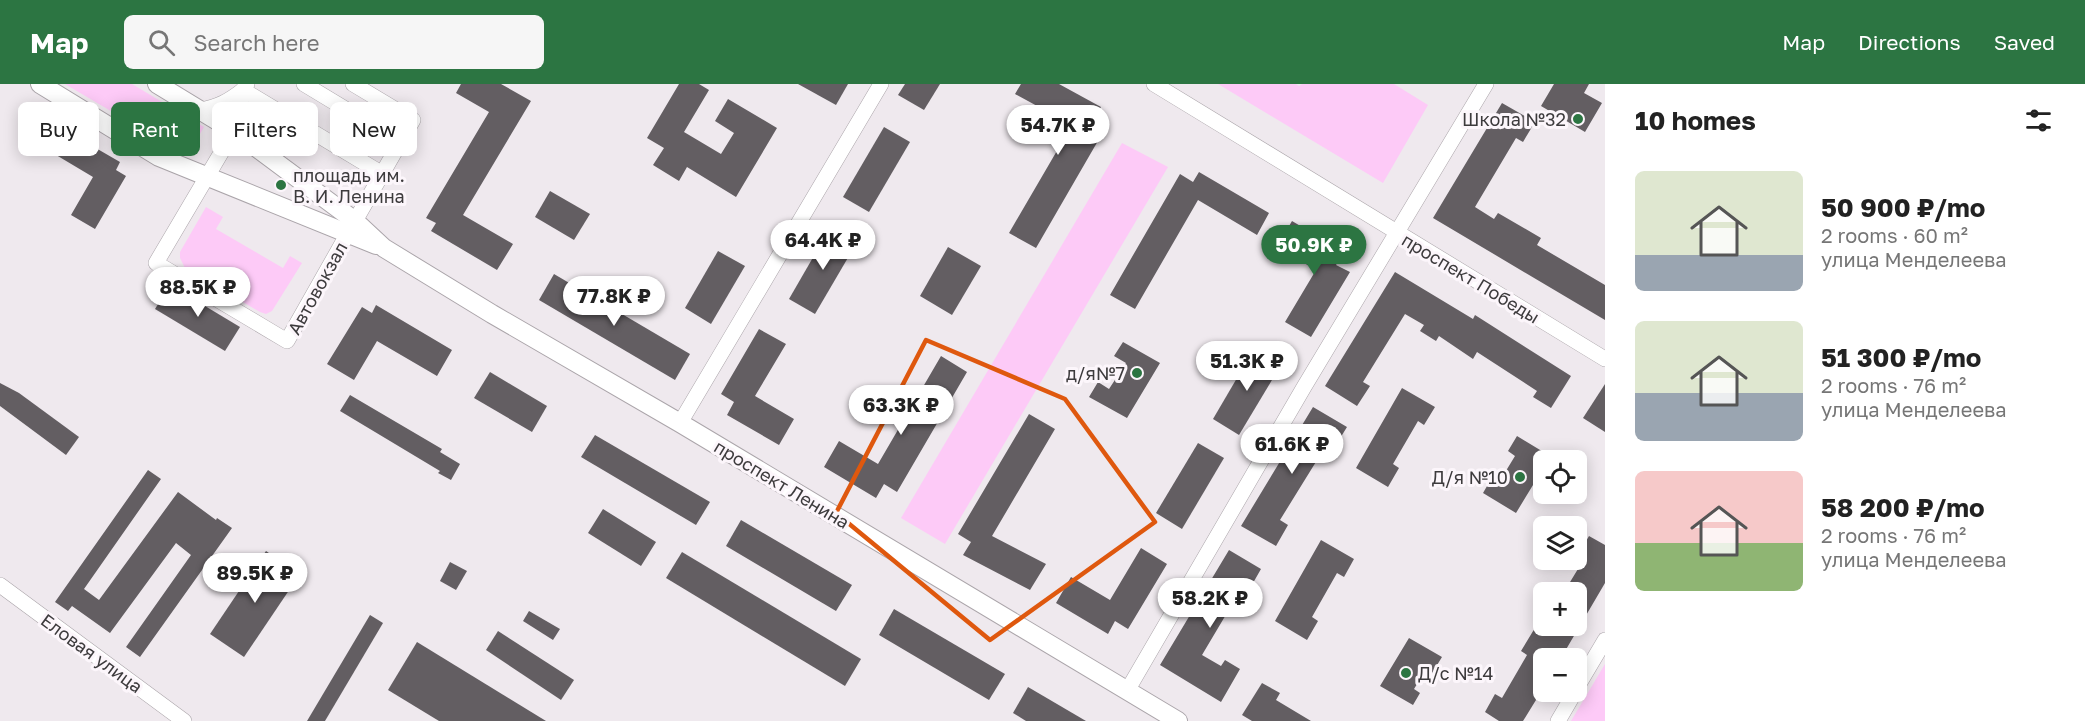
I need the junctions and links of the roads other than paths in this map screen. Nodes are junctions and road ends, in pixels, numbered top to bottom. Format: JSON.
{"nodes":[{"id":1,"x":40,"y":84,"type":"edge"},
{"id":2,"x":157,"y":84,"type":"edge"},
{"id":3,"x":304,"y":84,"type":"edge"},
{"id":4,"x":353,"y":84,"type":"edge"},
{"id":5,"x":881,"y":84,"type":"edge"},
{"id":6,"x":1154,"y":84,"type":"edge"},
{"id":7,"x":1486,"y":84,"type":"edge"},
{"id":8,"x":245,"y":87,"type":"edge"},
{"id":9,"x":187,"y":102,"type":"edge"},
{"id":10,"x":241,"y":102,"type":"edge"},
{"id":11,"x":334,"y":102,"type":"edge"},
{"id":12,"x":383,"y":102,"type":"edge"},
{"id":13,"x":200,"y":110,"type":"joint"},
{"id":14,"x":212,"y":117,"type":"edge"},
{"id":15,"x":219,"y":156,"type":"edge"},
{"id":16,"x":264,"y":156,"type":"edge"},
{"id":17,"x":391,"y":156,"type":"edge"},
{"id":18,"x":381,"y":173,"type":"junction"},
{"id":19,"x":207,"y":177,"type":"junction"},
{"id":20,"x":351,"y":228,"type":"junction"},
{"id":21,"x":1398,"y":233,"type":"junction"},
{"id":22,"x":1605,"y":359,"type":"edge"},
{"id":23,"x":680,"y":423,"type":"junction"},
{"id":24,"x":0,"y":585,"type":"edge"},
{"id":25,"x":1605,"y":640,"type":"edge"},
{"id":26,"x":1587,"y":671,"type":"edge"},
{"id":27,"x":1127,"y":691,"type":"junction"},
{"id":28,"x":1569,"y":702,"type":"edge"},
{"id":29,"x":184,"y":721,"type":"edge"},
{"id":30,"x":1178,"y":721,"type":"edge"},
{"id":31,"x":1558,"y":721,"type":"edge"}],
"edges":[{"from":1,"to":19,"type":"street","name":"проспект Ленина"},
{"from":2,"to":9,"type":"street","name":"проспект Ленина"},
{"from":3,"to":11,"type":"street"},
{"from":4,"to":12,"type":"street"},
{"from":5,"to":23,"type":"street"},
{"from":6,"to":21,"type":"street","name":"проспект Победы"},
{"from":7,"to":21,"type":"street"},
{"from":8,"to":10,"type":"street"},
{"from":8,"to":13,"type":"street"},
{"from":8,"to":18,"type":"street"},
{"from":13,"to":14,"type":"street","name":"проспект Ленина"},
{"from":15,"to":19,"type":"street"},
{"from":16,"to":20,"type":"street","name":"проспект Ленина"},
{"from":17,"to":18,"type":"street"},
{"from":18,"to":20,"type":"street"},
{"from":19,"to":20,"type":"street","name":"проспект Ленина"},
{"from":19,"to":20,"type":"street","name":"Автовокзал"},
{"from":20,"to":23,"type":"street","name":"проспект Ленина"},
{"from":21,"to":22,"type":"street","name":"проспект Победы"},
{"from":21,"to":27,"type":"street"},
{"from":23,"to":27,"type":"street","name":"проспект Ленина"},
{"from":24,"to":29,"type":"street","name":"Еловая улица"},
{"from":25,"to":26,"type":"street"},
{"from":27,"to":30,"type":"street","name":"проспект Ленина"},
{"from":28,"to":31,"type":"street"}]}
